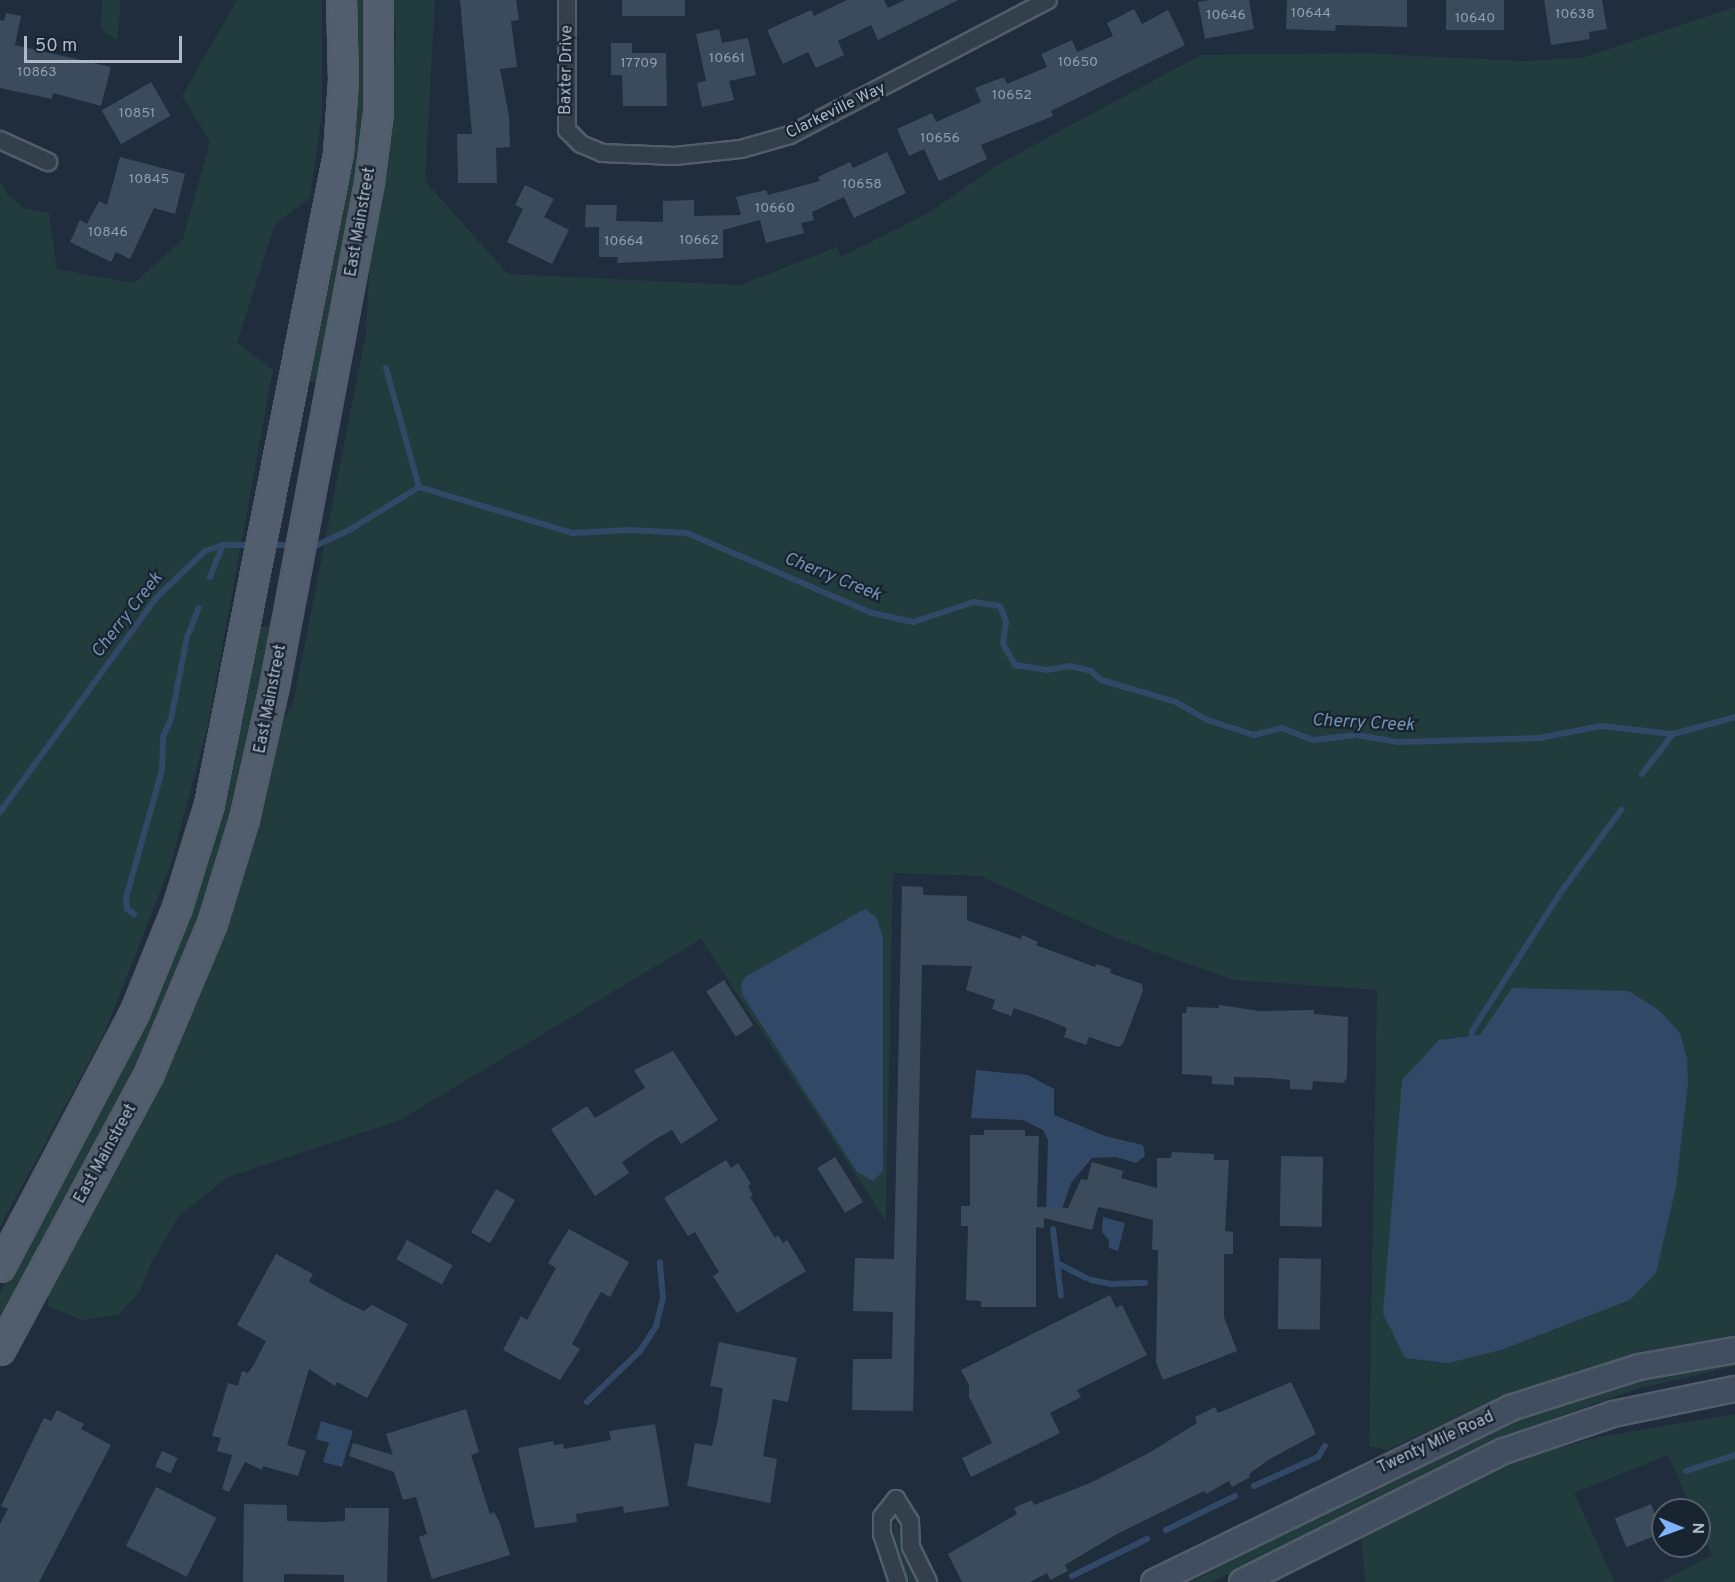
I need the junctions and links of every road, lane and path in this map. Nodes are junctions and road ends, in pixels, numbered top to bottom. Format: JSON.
{"nodes":[{"id":1,"x":341,"y":0,"type":"edge"},
{"id":2,"x":378,"y":0,"type":"edge"},
{"id":3,"x":567,"y":0,"type":"edge"},
{"id":4,"x":1048,"y":0,"type":"edge"},
{"id":5,"x":573,"y":137,"type":"joint"},
{"id":6,"x":0,"y":140,"type":"edge"},
{"id":7,"x":48,"y":162,"type":"dead end"},
{"id":8,"x":0,"y":1267,"type":"edge"},
{"id":9,"x":0,"y":1350,"type":"edge"},
{"id":10,"x":1735,"y":1350,"type":"edge"},
{"id":11,"x":1735,"y":1389,"type":"edge"},
{"id":12,"x":898,"y":1582,"type":"edge"},
{"id":13,"x":928,"y":1582,"type":"edge"},
{"id":14,"x":1154,"y":1582,"type":"edge"},
{"id":15,"x":1242,"y":1582,"type":"edge"}],
"edges":[{"from":1,"to":8,"type":"main road"},
{"from":2,"to":9,"type":"main road","name":"East Mainstreet"},
{"from":3,"to":5,"type":"street","name":"Baxter Drive"},
{"from":4,"to":5,"type":"street","name":"Clarkeville Way"},
{"from":6,"to":7,"type":"street"},
{"from":10,"to":14,"type":"main road","name":"Twenty Mile Road"},
{"from":11,"to":15,"type":"main road"},
{"from":12,"to":13,"type":"street"}]}
